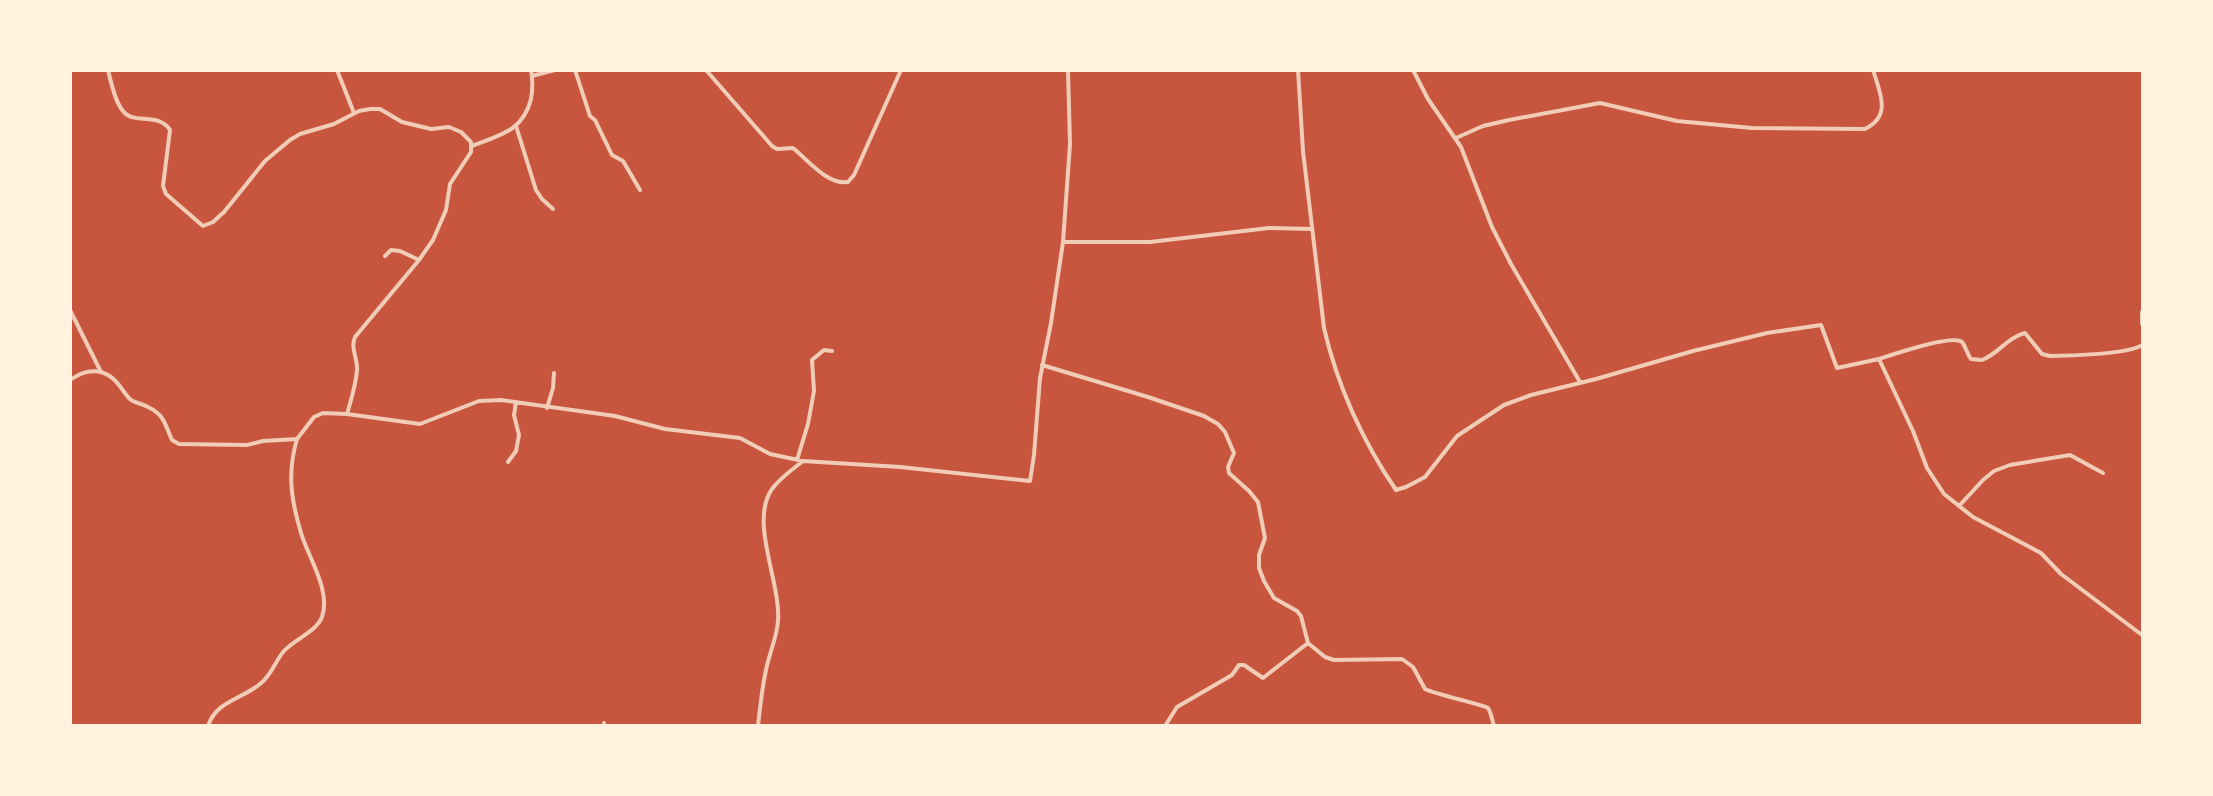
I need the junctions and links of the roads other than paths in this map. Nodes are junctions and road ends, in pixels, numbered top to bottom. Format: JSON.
{"nodes":[{"id":1,"x":108,"y":70,"type":"edge"},
{"id":2,"x":337,"y":70,"type":"edge"},
{"id":3,"x":555,"y":70,"type":"edge"},
{"id":4,"x":576,"y":70,"type":"edge"},
{"id":5,"x":706,"y":70,"type":"edge"},
{"id":6,"x":901,"y":70,"type":"edge"},
{"id":7,"x":1068,"y":70,"type":"edge"},
{"id":8,"x":1298,"y":70,"type":"edge"},
{"id":9,"x":1413,"y":70,"type":"edge"},
{"id":10,"x":1873,"y":70,"type":"edge"},
{"id":11,"x":532,"y":73,"type":"edge"},
{"id":12,"x":354,"y":113,"type":"junction"},
{"id":13,"x":516,"y":126,"type":"junction"},
{"id":14,"x":1456,"y":138,"type":"junction"},
{"id":15,"x":472,"y":146,"type":"junction"},
{"id":16,"x":640,"y":190,"type":"dead end"},
{"id":17,"x":554,"y":209,"type":"dead end"},
{"id":18,"x":1311,"y":229,"type":"junction"},
{"id":19,"x":1063,"y":242,"type":"junction"},
{"id":20,"x":385,"y":256,"type":"dead end"},
{"id":21,"x":419,"y":260,"type":"junction"},
{"id":22,"x":70,"y":310,"type":"edge"},
{"id":23,"x":2142,"y":312,"type":"edge"},
{"id":24,"x":2142,"y":324,"type":"edge"},
{"id":25,"x":2142,"y":345,"type":"edge"},
{"id":26,"x":832,"y":351,"type":"dead end"},
{"id":27,"x":1879,"y":358,"type":"junction"},
{"id":28,"x":1042,"y":365,"type":"junction"},
{"id":29,"x":100,"y":370,"type":"junction"},
{"id":30,"x":554,"y":373,"type":"dead end"},
{"id":31,"x":70,"y":380,"type":"edge"},
{"id":32,"x":1580,"y":382,"type":"junction"},
{"id":33,"x":516,"y":402,"type":"junction"},
{"id":34,"x":547,"y":408,"type":"junction"},
{"id":35,"x":347,"y":414,"type":"junction"},
{"id":36,"x":297,"y":438,"type":"junction"},
{"id":37,"x":797,"y":460,"type":"junction"},
{"id":38,"x":803,"y":461,"type":"junction"},
{"id":39,"x":508,"y":462,"type":"dead end"},
{"id":40,"x":2103,"y":473,"type":"dead end"},
{"id":41,"x":1959,"y":506,"type":"junction"},
{"id":42,"x":2142,"y":635,"type":"edge"},
{"id":43,"x":1308,"y":643,"type":"junction"},
{"id":44,"x":208,"y":726,"type":"edge"},
{"id":45,"x":758,"y":726,"type":"edge"},
{"id":46,"x":1165,"y":726,"type":"edge"},
{"id":47,"x":1494,"y":726,"type":"edge"}],
"edges":[{"from":1,"to":12,"type":"street"},
{"from":2,"to":12,"type":"street"},
{"from":3,"to":11,"type":"street"},
{"from":4,"to":16,"type":"street"},
{"from":5,"to":6,"type":"street"},
{"from":7,"to":19,"type":"street"},
{"from":8,"to":18,"type":"street"},
{"from":9,"to":14,"type":"street"},
{"from":10,"to":14,"type":"street"},
{"from":11,"to":13,"type":"street"},
{"from":12,"to":15,"type":"street"},
{"from":13,"to":15,"type":"street"},
{"from":13,"to":17,"type":"street"},
{"from":14,"to":32,"type":"street"},
{"from":15,"to":21,"type":"street"},
{"from":18,"to":19,"type":"street"},
{"from":18,"to":32,"type":"street"},
{"from":19,"to":28,"type":"street"},
{"from":20,"to":21,"type":"street"},
{"from":21,"to":35,"type":"street"},
{"from":22,"to":29,"type":"street"},
{"from":23,"to":24,"type":"street"},
{"from":25,"to":27,"type":"street"},
{"from":26,"to":37,"type":"street"},
{"from":27,"to":32,"type":"street"},
{"from":27,"to":41,"type":"street"},
{"from":28,"to":38,"type":"street"},
{"from":28,"to":43,"type":"street"},
{"from":29,"to":31,"type":"street"},
{"from":29,"to":36,"type":"street"},
{"from":30,"to":34,"type":"street"},
{"from":33,"to":34,"type":"street"},
{"from":33,"to":35,"type":"street"},
{"from":33,"to":39,"type":"street"},
{"from":34,"to":37,"type":"street"},
{"from":35,"to":36,"type":"street"},
{"from":36,"to":44,"type":"street"},
{"from":37,"to":38,"type":"street"},
{"from":38,"to":45,"type":"street"},
{"from":40,"to":41,"type":"street"},
{"from":41,"to":42,"type":"street"},
{"from":43,"to":46,"type":"street"},
{"from":43,"to":47,"type":"street"}]}
